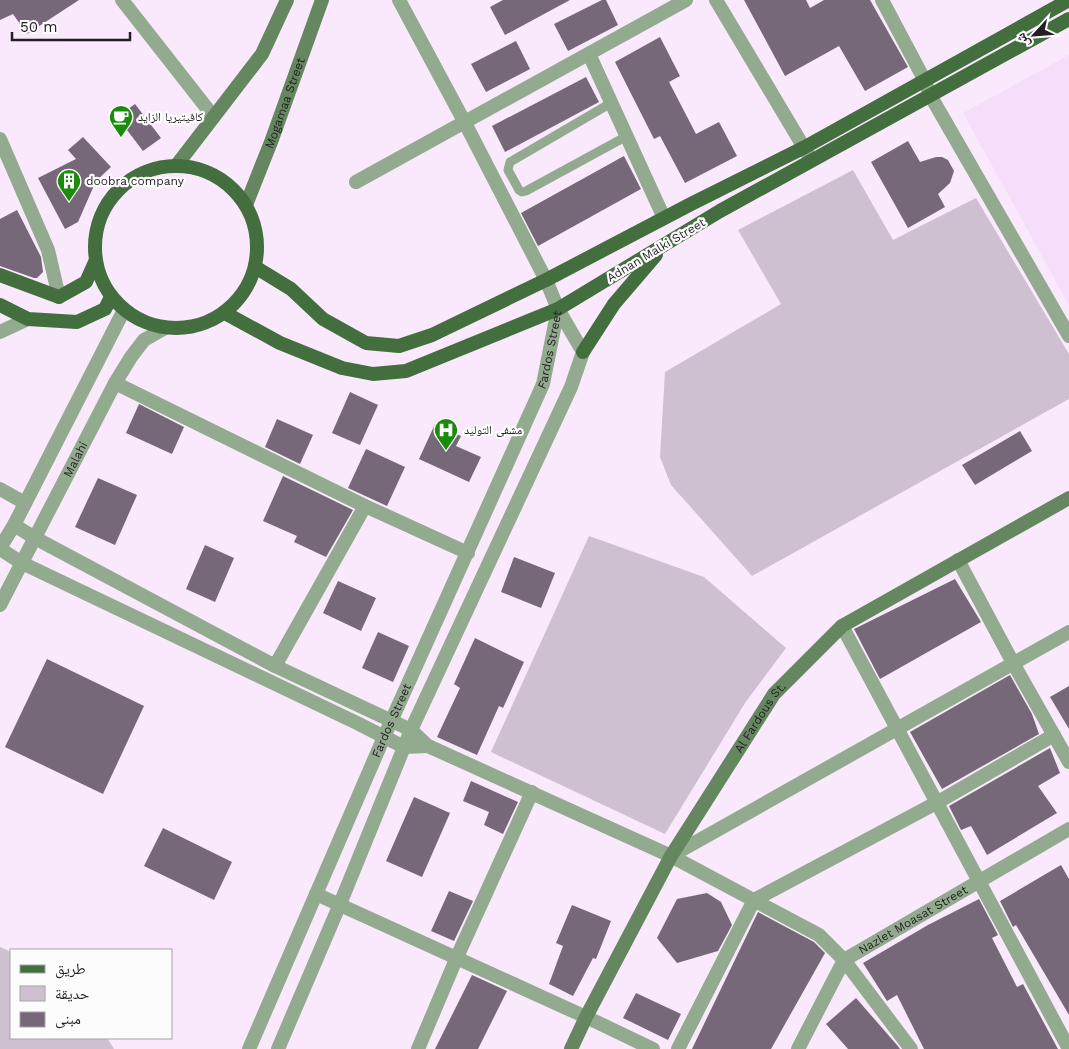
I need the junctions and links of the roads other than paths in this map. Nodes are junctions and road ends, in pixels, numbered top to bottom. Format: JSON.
{"nodes":[{"id":1,"x":122,"y":0,"type":"edge"},
{"id":2,"x":287,"y":0,"type":"edge"},
{"id":3,"x":322,"y":0,"type":"edge"},
{"id":4,"x":399,"y":0,"type":"edge"},
{"id":5,"x":686,"y":0,"type":"edge"},
{"id":6,"x":716,"y":0,"type":"edge"},
{"id":7,"x":882,"y":0,"type":"edge"},
{"id":8,"x":1069,"y":0,"type":"edge"},
{"id":9,"x":1069,"y":19,"type":"edge"},
{"id":10,"x":589,"y":54,"type":"junction"},
{"id":11,"x":925,"y":81,"type":"junction"},
{"id":12,"x":930,"y":95,"type":"junction"},
{"id":13,"x":612,"y":103,"type":"junction"},
{"id":14,"x":213,"y":116,"type":"junction"},
{"id":15,"x":465,"y":123,"type":"junction"},
{"id":16,"x":627,"y":136,"type":"junction"},
{"id":17,"x":0,"y":139,"type":"edge"},
{"id":18,"x":805,"y":147,"type":"junction"},
{"id":19,"x":812,"y":161,"type":"junction"},
{"id":20,"x":176,"y":166,"type":"junction"},
{"id":21,"x":356,"y":182,"type":"dead end"},
{"id":22,"x":246,"y":205,"type":"junction"},
{"id":23,"x":664,"y":218,"type":"junction"},
{"id":24,"x":663,"y":247,"type":"junction"},
{"id":25,"x":94,"y":262,"type":"junction"},
{"id":26,"x":255,"y":267,"type":"junction"},
{"id":27,"x":0,"y":275,"type":"edge"},
{"id":28,"x":546,"y":280,"type":"junction"},
{"id":29,"x":59,"y":297,"type":"junction"},
{"id":30,"x":111,"y":297,"type":"junction"},
{"id":31,"x":0,"y":305,"type":"edge"},
{"id":32,"x":558,"y":309,"type":"junction"},
{"id":33,"x":124,"y":310,"type":"junction"},
{"id":34,"x":225,"y":313,"type":"junction"},
{"id":35,"x":28,"y":319,"type":"junction"},
{"id":36,"x":165,"y":328,"type":"junction"},
{"id":37,"x":0,"y":332,"type":"edge"},
{"id":38,"x":1069,"y":336,"type":"edge"},
{"id":39,"x":583,"y":352,"type":"junction"},
{"id":40,"x":115,"y":383,"type":"junction"},
{"id":41,"x":0,"y":489,"type":"edge"},
{"id":42,"x":1069,"y":498,"type":"edge"},
{"id":43,"x":25,"y":504,"type":"junction"},
{"id":44,"x":365,"y":506,"type":"junction"},
{"id":45,"x":14,"y":525,"type":"junction"},
{"id":46,"x":35,"y":538,"type":"junction"},
{"id":47,"x":0,"y":549,"type":"edge"},
{"id":48,"x":468,"y":553,"type":"junction"},
{"id":49,"x":958,"y":560,"type":"junction"},
{"id":50,"x":22,"y":563,"type":"junction"},
{"id":51,"x":0,"y":605,"type":"edge"},
{"id":52,"x":842,"y":626,"type":"junction"},
{"id":53,"x":1069,"y":632,"type":"edge"},
{"id":54,"x":1013,"y":663,"type":"junction"},
{"id":55,"x":275,"y":666,"type":"junction"},
{"id":56,"x":391,"y":722,"type":"junction"},
{"id":57,"x":897,"y":728,"type":"junction"},
{"id":58,"x":411,"y":730,"type":"junction"},
{"id":59,"x":1054,"y":735,"type":"junction"},
{"id":60,"x":384,"y":737,"type":"junction"},
{"id":61,"x":428,"y":746,"type":"junction"},
{"id":62,"x":404,"y":747,"type":"junction"},
{"id":63,"x":1069,"y":762,"type":"edge"},
{"id":64,"x":532,"y":792,"type":"junction"},
{"id":65,"x":938,"y":802,"type":"junction"},
{"id":66,"x":1068,"y":833,"type":"edge"},
{"id":67,"x":671,"y":856,"type":"junction"},
{"id":68,"x":980,"y":882,"type":"junction"},
{"id":69,"x":316,"y":894,"type":"junction"},
{"id":70,"x":754,"y":900,"type":"junction"},
{"id":71,"x":340,"y":904,"type":"junction"},
{"id":72,"x":457,"y":957,"type":"junction"},
{"id":73,"x":844,"y":960,"type":"junction"},
{"id":74,"x":586,"y":1017,"type":"junction"},
{"id":75,"x":249,"y":1049,"type":"edge"},
{"id":76,"x":278,"y":1049,"type":"edge"},
{"id":77,"x":418,"y":1049,"type":"edge"},
{"id":78,"x":571,"y":1049,"type":"edge"},
{"id":79,"x":653,"y":1049,"type":"edge"},
{"id":80,"x":678,"y":1049,"type":"edge"},
{"id":81,"x":798,"y":1049,"type":"edge"},
{"id":82,"x":911,"y":1049,"type":"edge"},
{"id":83,"x":1069,"y":1049,"type":"edge"}],
"edges":[{"from":1,"to":14,"type":"street"},
{"from":2,"to":14,"type":"main road"},
{"from":3,"to":22,"type":"main road","name":"Mogamaa Street"},
{"from":4,"to":15,"type":"street"},
{"from":5,"to":10,"type":"street"},
{"from":6,"to":18,"type":"street"},
{"from":7,"to":11,"type":"street"},
{"from":8,"to":11,"type":"main road","name":"Adnan Malki Street"},
{"from":9,"to":12,"type":"main road","name":"Adnan Malki Street"},
{"from":10,"to":13,"type":"street"},
{"from":10,"to":15,"type":"street"},
{"from":11,"to":12,"type":"street"},
{"from":11,"to":18,"type":"main road","name":"Adnan Malki Street"},
{"from":12,"to":19,"type":"main road","name":"Adnan Malki Street"},
{"from":12,"to":38,"type":"street"},
{"from":13,"to":16,"type":"street"},
{"from":13,"to":16,"type":"lane"},
{"from":14,"to":20,"type":"main road"},
{"from":15,"to":21,"type":"street"},
{"from":15,"to":28,"type":"street"},
{"from":16,"to":23,"type":"street"},
{"from":17,"to":29,"type":"street"},
{"from":18,"to":19,"type":"street"},
{"from":18,"to":23,"type":"main road","name":"Adnan Malki Street"},
{"from":19,"to":24,"type":"main road","name":"Adnan Malki Street"},
{"from":20,"to":22,"type":"main road"},
{"from":20,"to":25,"type":"main road"},
{"from":22,"to":26,"type":"main road"},
{"from":23,"to":28,"type":"main road","name":"Adnan Malki Street"},
{"from":24,"to":32,"type":"main road","name":"Adnan Malki Street"},
{"from":24,"to":39,"type":"main road"},
{"from":25,"to":29,"type":"main road"},
{"from":25,"to":30,"type":"main road"},
{"from":26,"to":28,"type":"main road","name":"Adnan Malki Street"},
{"from":26,"to":34,"type":"main road"},
{"from":27,"to":29,"type":"main road"},
{"from":28,"to":32,"type":"street"},
{"from":30,"to":33,"type":"main road"},
{"from":30,"to":35,"type":"main road"},
{"from":31,"to":35,"type":"main road"},
{"from":32,"to":34,"type":"main road","name":"Adnan Malki Street"},
{"from":32,"to":39,"type":"street","name":"Fardos Street"},
{"from":32,"to":48,"type":"street","name":"Fardos Street"},
{"from":33,"to":36,"type":"main road"},
{"from":33,"to":43,"type":"street","name":"Malahi"},
{"from":34,"to":36,"type":"main road"},
{"from":35,"to":37,"type":"street"},
{"from":36,"to":40,"type":"street","name":"Malahi"},
{"from":39,"to":58,"type":"street","name":"Fardos Street"},
{"from":40,"to":44,"type":"street"},
{"from":40,"to":46,"type":"street","name":"Malahi"},
{"from":41,"to":43,"type":"street"},
{"from":42,"to":49,"type":"main road","name":"Al Fardous St."},
{"from":43,"to":45,"type":"street","name":"Malahi"},
{"from":44,"to":48,"type":"street"},
{"from":44,"to":55,"type":"street"},
{"from":45,"to":46,"type":"street"},
{"from":45,"to":47,"type":"street","name":"Malahi"},
{"from":46,"to":50,"type":"street","name":"Malahi"},
{"from":46,"to":55,"type":"street"},
{"from":47,"to":50,"type":"street"},
{"from":48,"to":56,"type":"street","name":"Fardos Street"},
{"from":49,"to":52,"type":"main road","name":"Al Fardous St."},
{"from":49,"to":54,"type":"street"},
{"from":50,"to":51,"type":"street","name":"Malahi"},
{"from":50,"to":60,"type":"street"},
{"from":52,"to":57,"type":"street"},
{"from":52,"to":67,"type":"main road","name":"Al Fardous St."},
{"from":53,"to":54,"type":"street"},
{"from":54,"to":57,"type":"street"},
{"from":54,"to":59,"type":"street"},
{"from":55,"to":56,"type":"street"},
{"from":56,"to":58,"type":"street"},
{"from":56,"to":60,"type":"street","name":"Fardos Street"},
{"from":57,"to":65,"type":"street"},
{"from":57,"to":67,"type":"street"},
{"from":58,"to":61,"type":"street"},
{"from":58,"to":62,"type":"street","name":"Fardos Street"},
{"from":59,"to":63,"type":"street"},
{"from":59,"to":65,"type":"street"},
{"from":60,"to":62,"type":"street"},
{"from":60,"to":69,"type":"street","name":"Fardos Street"},
{"from":61,"to":62,"type":"street"},
{"from":61,"to":64,"type":"street"},
{"from":62,"to":71,"type":"street","name":"Fardos Street"},
{"from":64,"to":67,"type":"street"},
{"from":64,"to":72,"type":"street"},
{"from":65,"to":68,"type":"street"},
{"from":65,"to":70,"type":"street"},
{"from":66,"to":68,"type":"street","name":"Nazlet Moasat Street"},
{"from":67,"to":70,"type":"street"},
{"from":67,"to":74,"type":"main road","name":"Al Fardous St."},
{"from":68,"to":73,"type":"street","name":"Nazlet Moasat Street"},
{"from":68,"to":83,"type":"street"},
{"from":69,"to":71,"type":"street"},
{"from":69,"to":75,"type":"street","name":"Fardos Street"},
{"from":70,"to":73,"type":"street"},
{"from":70,"to":80,"type":"street"},
{"from":71,"to":72,"type":"street"},
{"from":71,"to":76,"type":"street","name":"Fardos Street"},
{"from":72,"to":74,"type":"street"},
{"from":72,"to":77,"type":"street"},
{"from":73,"to":81,"type":"street","name":"Nazlet Moasat Street"},
{"from":73,"to":82,"type":"street"},
{"from":74,"to":78,"type":"main road","name":"Al Fardous St."},
{"from":74,"to":79,"type":"street"}]}
